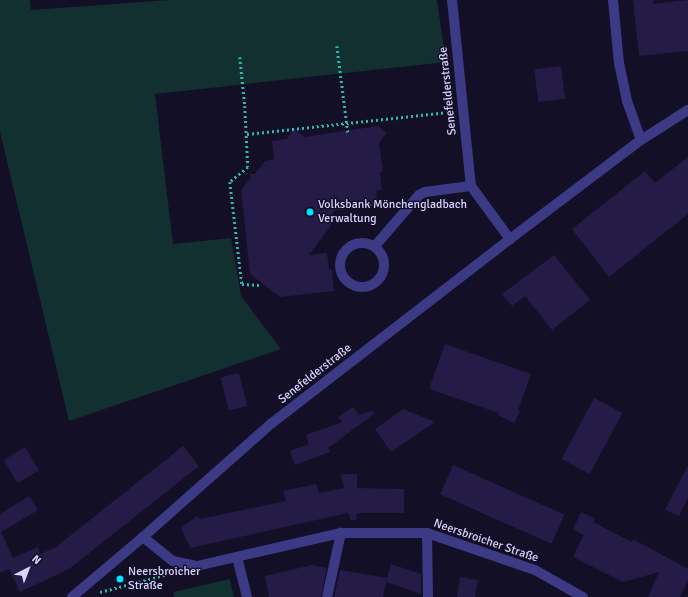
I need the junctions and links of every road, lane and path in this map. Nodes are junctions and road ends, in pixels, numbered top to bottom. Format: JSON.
{"nodes":[{"id":1,"x":452,"y":0,"type":"edge"},
{"id":2,"x":612,"y":0,"type":"edge"},
{"id":3,"x":337,"y":46,"type":"dead end"},
{"id":4,"x":240,"y":57,"type":"dead end"},
{"id":5,"x":464,"y":110,"type":"junction"},
{"id":6,"x":688,"y":110,"type":"edge"},
{"id":7,"x":346,"y":123,"type":"junction"},
{"id":8,"x":348,"y":132,"type":"dead end"},
{"id":9,"x":247,"y":134,"type":"junction"},
{"id":10,"x":641,"y":140,"type":"junction"},
{"id":11,"x":471,"y":186,"type":"junction"},
{"id":12,"x":510,"y":239,"type":"junction"},
{"id":13,"x":375,"y":246,"type":"junction"},
{"id":14,"x":259,"y":285,"type":"dead end"},
{"id":15,"x":341,"y":533,"type":"junction"},
{"id":16,"x":427,"y":533,"type":"junction"},
{"id":17,"x":143,"y":537,"type":"junction"},
{"id":18,"x":238,"y":557,"type":"junction"},
{"id":19,"x":174,"y":572,"type":"dead end"},
{"id":20,"x":97,"y":593,"type":"dead end"},
{"id":21,"x":72,"y":597,"type":"edge"},
{"id":22,"x":248,"y":597,"type":"edge"},
{"id":23,"x":327,"y":597,"type":"edge"},
{"id":24,"x":428,"y":597,"type":"edge"},
{"id":25,"x":583,"y":597,"type":"edge"}],
"edges":[{"from":1,"to":5,"type":"street","name":"Senefelderstraße"},
{"from":2,"to":10,"type":"street"},
{"from":3,"to":7,"type":"path"},
{"from":4,"to":9,"type":"path"},
{"from":5,"to":7,"type":"path"},
{"from":5,"to":11,"type":"street","name":"Senefelderstraße"},
{"from":6,"to":10,"type":"street","name":"Senefelderstraße"},
{"from":7,"to":8,"type":"path"},
{"from":7,"to":9,"type":"path"},
{"from":9,"to":14,"type":"path"},
{"from":10,"to":12,"type":"street","name":"Senefelderstraße"},
{"from":11,"to":12,"type":"street"},
{"from":11,"to":13,"type":"street"},
{"from":12,"to":17,"type":"street","name":"Senefelderstraße"},
{"from":13,"to":13,"type":"street"},
{"from":15,"to":16,"type":"street","name":"Neersbroicher Straße"},
{"from":15,"to":18,"type":"street","name":"Neersbroicher Straße"},
{"from":15,"to":23,"type":"street"},
{"from":16,"to":24,"type":"street"},
{"from":16,"to":25,"type":"street","name":"Neersbroicher Straße"},
{"from":17,"to":18,"type":"street","name":"Neersbroicher Straße"},
{"from":17,"to":21,"type":"street"},
{"from":18,"to":22,"type":"street"},
{"from":19,"to":20,"type":"path"}]}
